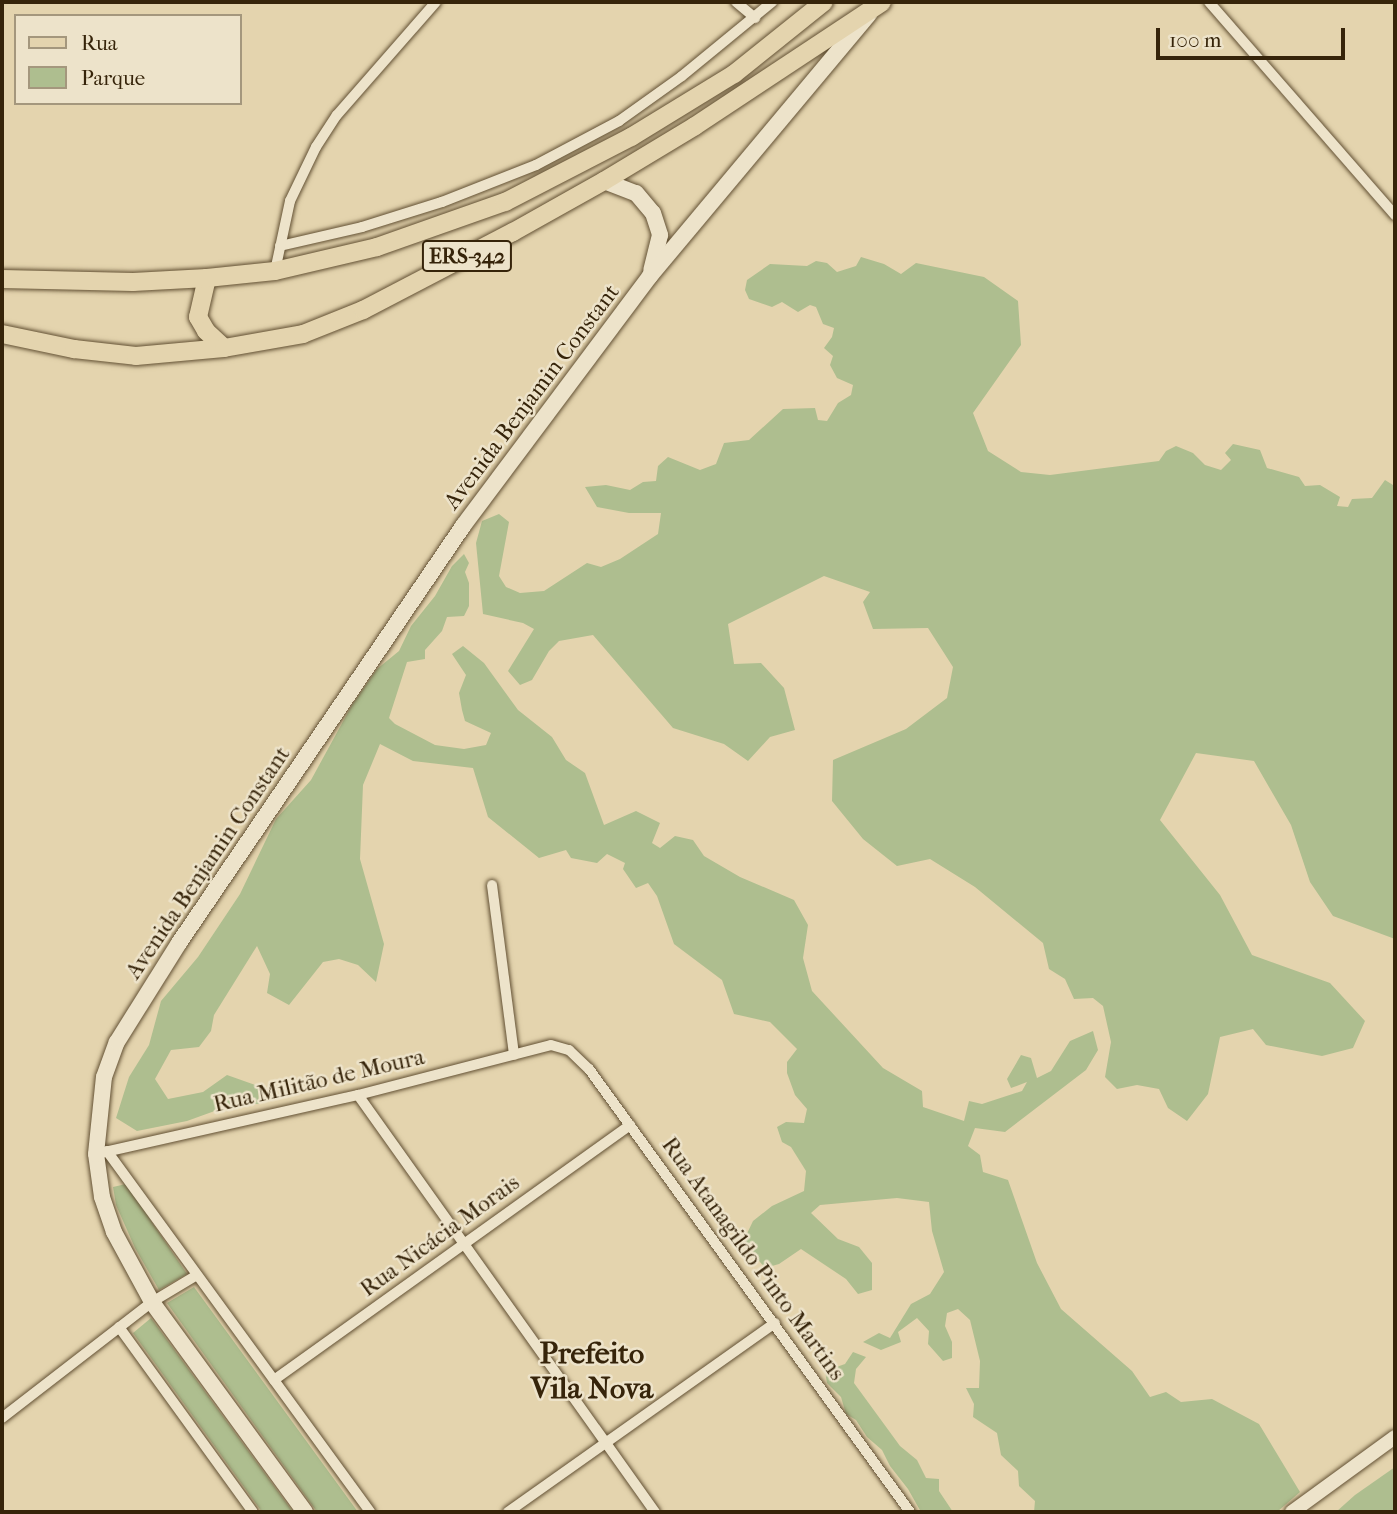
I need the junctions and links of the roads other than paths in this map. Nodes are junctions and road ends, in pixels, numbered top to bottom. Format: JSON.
{"nodes":[{"id":1,"x":436,"y":2,"type":"edge"},
{"id":2,"x":736,"y":2,"type":"edge"},
{"id":3,"x":772,"y":2,"type":"edge"},
{"id":4,"x":824,"y":2,"type":"edge"},
{"id":5,"x":1209,"y":2,"type":"edge"},
{"id":6,"x":879,"y":4,"type":"edge"},
{"id":7,"x":755,"y":18,"type":"junction"},
{"id":8,"x":604,"y":181,"type":"junction"},
{"id":9,"x":1395,"y":215,"type":"edge"},
{"id":10,"x":280,"y":246,"type":"junction"},
{"id":11,"x":275,"y":271,"type":"junction"},
{"id":12,"x":650,"y":276,"type":"junction"},
{"id":13,"x":207,"y":278,"type":"junction"},
{"id":14,"x":2,"y":279,"type":"edge"},
{"id":15,"x":2,"y":334,"type":"edge"},
{"id":16,"x":224,"y":348,"type":"junction"},
{"id":17,"x":492,"y":886,"type":"dead end"},
{"id":18,"x":551,"y":1045,"type":"joint"},
{"id":19,"x":514,"y":1055,"type":"junction"},
{"id":20,"x":358,"y":1095,"type":"junction"},
{"id":21,"x":630,"y":1125,"type":"junction"},
{"id":22,"x":102,"y":1153,"type":"junction"},
{"id":23,"x":465,"y":1245,"type":"junction"},
{"id":24,"x":197,"y":1275,"type":"junction"},
{"id":25,"x":152,"y":1302,"type":"junction"},
{"id":26,"x":775,"y":1323,"type":"junction"},
{"id":27,"x":119,"y":1327,"type":"junction"},
{"id":28,"x":274,"y":1380,"type":"junction"},
{"id":29,"x":2,"y":1418,"type":"edge"},
{"id":30,"x":1395,"y":1437,"type":"edge"},
{"id":31,"x":605,"y":1444,"type":"junction"},
{"id":32,"x":253,"y":1512,"type":"edge"},
{"id":33,"x":305,"y":1512,"type":"edge"},
{"id":34,"x":370,"y":1512,"type":"edge"},
{"id":35,"x":508,"y":1512,"type":"edge"},
{"id":36,"x":655,"y":1512,"type":"edge"},
{"id":37,"x":910,"y":1512,"type":"edge"},
{"id":38,"x":1292,"y":1512,"type":"edge"}],
"edges":[{"from":1,"to":10,"type":"street"},
{"from":2,"to":7,"type":"street"},
{"from":3,"to":7,"type":"street"},
{"from":4,"to":11,"type":"main road","number":"ERS-342"},
{"from":5,"to":9,"type":"street"},
{"from":6,"to":8,"type":"main road","number":"ERS-342"},
{"from":6,"to":12,"type":"main road","name":"Avenida Benjamin Constant"},
{"from":7,"to":10,"type":"street"},
{"from":8,"to":12,"type":"main road","name":"Avenida Benjamin Constant"},
{"from":8,"to":16,"type":"main road","number":"ERS-342"},
{"from":10,"to":11,"type":"street"},
{"from":11,"to":13,"type":"main road","number":"ERS-342"},
{"from":12,"to":22,"type":"main road","name":"Avenida Benjamin Constant"},
{"from":13,"to":14,"type":"main road","number":"ERS-342"},
{"from":13,"to":16,"type":"main road"},
{"from":15,"to":16,"type":"main road","number":"ERS-342"},
{"from":17,"to":19,"type":"street"},
{"from":18,"to":19,"type":"street","name":"Rua Militão de Moura"},
{"from":18,"to":21,"type":"street","name":"Rua Atanagildo Pinto Martins"},
{"from":19,"to":20,"type":"street","name":"Rua Militão de Moura"},
{"from":20,"to":22,"type":"street","name":"Rua Militão de Moura"},
{"from":20,"to":23,"type":"street"},
{"from":21,"to":23,"type":"street","name":"Rua Nicácia Morais"},
{"from":21,"to":26,"type":"street","name":"Rua Atanagildo Pinto Martins"},
{"from":22,"to":24,"type":"street"},
{"from":22,"to":25,"type":"main road","name":"Avenida Benjamin Constant"},
{"from":23,"to":28,"type":"street","name":"Rua Nicácia Morais"},
{"from":23,"to":31,"type":"street"},
{"from":24,"to":25,"type":"street"},
{"from":24,"to":28,"type":"street"},
{"from":25,"to":27,"type":"street"},
{"from":25,"to":33,"type":"main road","name":"Avenida Benjamin Constant"},
{"from":26,"to":31,"type":"street"},
{"from":26,"to":37,"type":"street","name":"Rua Atanagildo Pinto Martins"},
{"from":27,"to":29,"type":"street"},
{"from":27,"to":32,"type":"street"},
{"from":28,"to":34,"type":"street"},
{"from":30,"to":38,"type":"street"},
{"from":31,"to":35,"type":"street"},
{"from":31,"to":36,"type":"street"}]}
